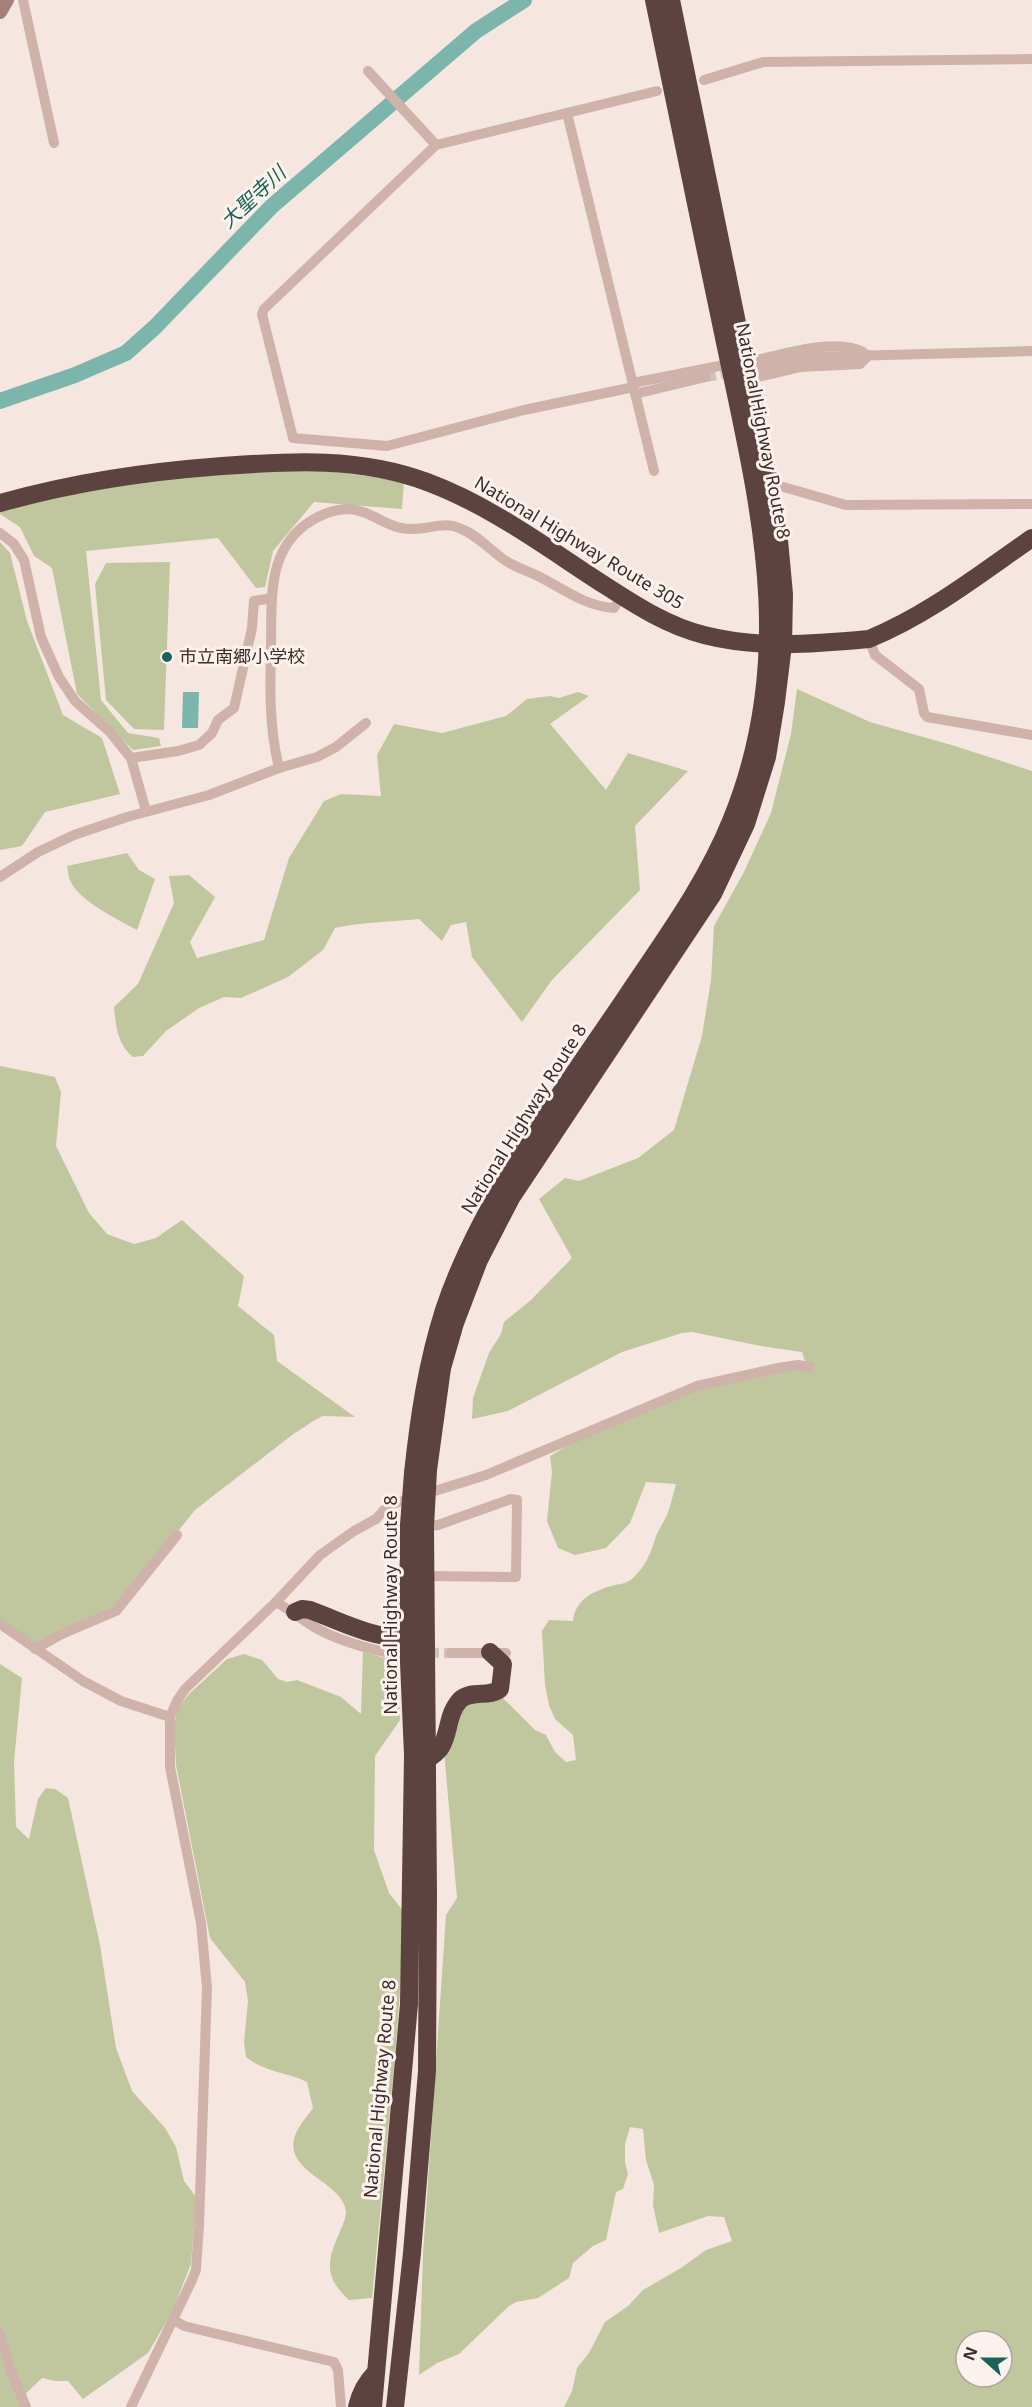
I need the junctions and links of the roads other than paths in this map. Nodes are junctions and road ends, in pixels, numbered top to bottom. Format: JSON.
{"nodes":[{"id":1,"x":8,"y":0,"type":"edge"},
{"id":2,"x":23,"y":0,"type":"edge"},
{"id":3,"x":660,"y":1,"type":"edge"},
{"id":4,"x":0,"y":12,"type":"edge"},
{"id":5,"x":1032,"y":59,"type":"edge"},
{"id":6,"x":368,"y":70,"type":"dead end"},
{"id":7,"x":704,"y":80,"type":"dead end"},
{"id":8,"x":657,"y":91,"type":"dead end"},
{"id":9,"x":567,"y":113,"type":"junction"},
{"id":10,"x":432,"y":141,"type":"junction"},
{"id":11,"x":54,"y":142,"type":"dead end"},
{"id":12,"x":1032,"y":351,"type":"edge"},
{"id":13,"x":869,"y":355,"type":"junction"},
{"id":14,"x":745,"y":368,"type":"junction"},
{"id":15,"x":706,"y":377,"type":"tunnel mouth"},
{"id":16,"x":634,"y":388,"type":"junction"},
{"id":17,"x":654,"y":471,"type":"dead end"},
{"id":18,"x":771,"y":489,"type":"junction"},
{"id":19,"x":0,"y":503,"type":"edge"},
{"id":20,"x":1032,"y":504,"type":"edge"},
{"id":21,"x":0,"y":533,"type":"edge"},
{"id":22,"x":1032,"y":538,"type":"edge"},
{"id":23,"x":622,"y":596,"type":"junction"},
{"id":24,"x":272,"y":598,"type":"junction"},
{"id":25,"x":869,"y":639,"type":"junction"},
{"id":26,"x":776,"y":644,"type":"junction"},
{"id":27,"x":366,"y":723,"type":"dead end"},
{"id":28,"x":1032,"y":735,"type":"edge"},
{"id":29,"x":131,"y":758,"type":"junction"},
{"id":30,"x":279,"y":768,"type":"junction"},
{"id":31,"x":146,"y":811,"type":"junction"},
{"id":32,"x":0,"y":876,"type":"edge"},
{"id":33,"x":810,"y":1367,"type":"dead end"},
{"id":34,"x":417,"y":1526,"type":"junction"},
{"id":35,"x":177,"y":1535,"type":"dead end"},
{"id":36,"x":425,"y":1576,"type":"junction"},
{"id":37,"x":276,"y":1602,"type":"junction"},
{"id":38,"x":295,"y":1612,"type":"junction"},
{"id":39,"x":0,"y":1624,"type":"edge"},
{"id":40,"x":408,"y":1639,"type":"junction"},
{"id":41,"x":35,"y":1649,"type":"junction"},
{"id":42,"x":384,"y":1652,"type":"tunnel mouth"},
{"id":43,"x":498,"y":1652,"type":"joint"},
{"id":44,"x":451,"y":1653,"type":"tunnel mouth"},
{"id":45,"x":170,"y":1718,"type":"junction"},
{"id":46,"x":427,"y":1760,"type":"junction"},
{"id":47,"x":412,"y":2253,"type":"junction"},
{"id":48,"x":174,"y":2320,"type":"junction"},
{"id":49,"x":0,"y":2333,"type":"edge"},
{"id":50,"x":377,"y":2371,"type":"junction"},
{"id":51,"x":26,"y":2407,"type":"edge"},
{"id":52,"x":131,"y":2407,"type":"edge"},
{"id":53,"x":341,"y":2407,"type":"edge"},
{"id":54,"x":357,"y":2407,"type":"edge"},
{"id":55,"x":373,"y":2407,"type":"edge"},
{"id":56,"x":395,"y":2407,"type":"edge"},
{"id":57,"x":405,"y":2407,"type":"edge"}],
"edges":[{"from":1,"to":4,"type":"street"},
{"from":2,"to":11,"type":"street"},
{"from":3,"to":14,"type":"highway","name":"National Highway Route 8"},
{"from":5,"to":7,"type":"street"},
{"from":6,"to":10,"type":"street"},
{"from":8,"to":9,"type":"street"},
{"from":9,"to":10,"type":"street"},
{"from":9,"to":16,"type":"street"},
{"from":10,"to":16,"type":"street"},
{"from":12,"to":13,"type":"street"},
{"from":13,"to":14,"type":"street"},
{"from":13,"to":14,"type":"street"},
{"from":14,"to":16,"type":"street"},
{"from":14,"to":18,"type":"highway","name":"National Highway Route 8"},
{"from":14,"to":26,"type":"highway","name":"National Highway Route 8"},
{"from":15,"to":16,"type":"street"},
{"from":16,"to":17,"type":"street"},
{"from":18,"to":20,"type":"street"},
{"from":18,"to":26,"type":"highway","name":"National Highway Route 8"},
{"from":19,"to":23,"type":"highway","name":"National Highway Route 305"},
{"from":21,"to":29,"type":"street"},
{"from":22,"to":25,"type":"highway","name":"National Highway Route 305"},
{"from":23,"to":24,"type":"street"},
{"from":23,"to":26,"type":"highway","name":"National Highway Route 305"},
{"from":24,"to":29,"type":"street"},
{"from":24,"to":30,"type":"street"},
{"from":25,"to":26,"type":"highway","name":"National Highway Route 305"},
{"from":25,"to":28,"type":"street"},
{"from":26,"to":34,"type":"highway","name":"National Highway Route 8","bridge":true},
{"from":27,"to":30,"type":"street"},
{"from":29,"to":31,"type":"street"},
{"from":30,"to":31,"type":"street"},
{"from":31,"to":32,"type":"street"},
{"from":33,"to":37,"type":"street"},
{"from":34,"to":36,"type":"highway","name":"National Highway Route 8"},
{"from":34,"to":36,"type":"street"},
{"from":34,"to":40,"type":"highway","name":"National Highway Route 8"},
{"from":35,"to":41,"type":"street"},
{"from":36,"to":46,"type":"highway","name":"National Highway Route 8"},
{"from":37,"to":38,"type":"street"},
{"from":37,"to":45,"type":"street"},
{"from":38,"to":40,"type":"highway"},
{"from":38,"to":42,"type":"street"},
{"from":39,"to":41,"type":"street"},
{"from":40,"to":50,"type":"highway","name":"National Highway Route 8"},
{"from":41,"to":45,"type":"street"},
{"from":43,"to":44,"type":"street"},
{"from":43,"to":46,"type":"highway"},
{"from":45,"to":48,"type":"street"},
{"from":46,"to":47,"type":"highway","name":"National Highway Route 8"},
{"from":47,"to":56,"type":"highway","name":"National Highway Route 8"},
{"from":47,"to":57,"type":"highway"},
{"from":48,"to":52,"type":"street"},
{"from":48,"to":53,"type":"street"},
{"from":49,"to":51,"type":"street"},
{"from":50,"to":54,"type":"highway"},
{"from":50,"to":55,"type":"highway","name":"National Highway Route 8"}]}
